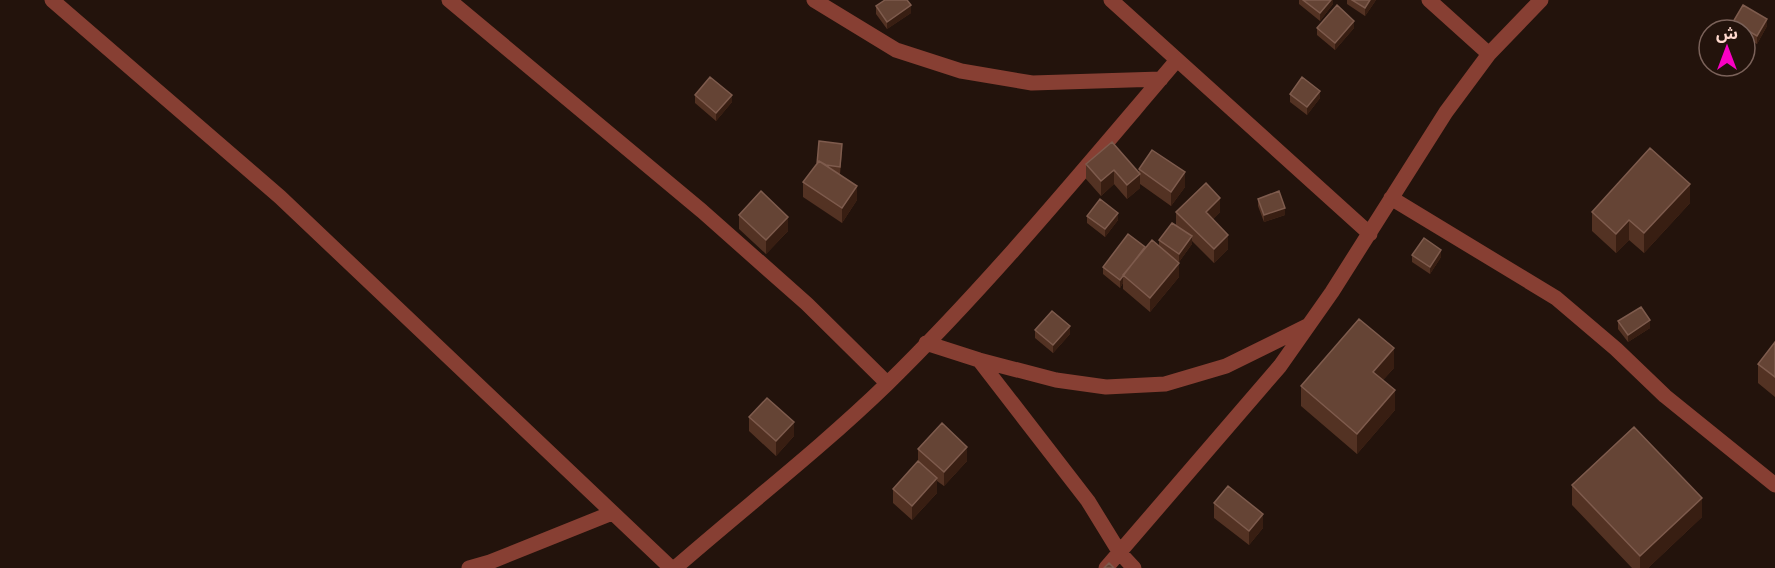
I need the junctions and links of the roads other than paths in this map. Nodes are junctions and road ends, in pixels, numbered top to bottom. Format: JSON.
{"nodes":[{"id":1,"x":52,"y":0,"type":"edge"},
{"id":2,"x":449,"y":0,"type":"edge"},
{"id":3,"x":814,"y":0,"type":"edge"},
{"id":4,"x":1111,"y":0,"type":"edge"},
{"id":5,"x":1429,"y":0,"type":"edge"},
{"id":6,"x":1541,"y":0,"type":"edge"},
{"id":7,"x":1489,"y":54,"type":"junction"},
{"id":8,"x":1177,"y":60,"type":"junction"},
{"id":9,"x":1161,"y":79,"type":"junction"},
{"id":10,"x":1391,"y":198,"type":"junction"},
{"id":11,"x":1370,"y":234,"type":"junction"},
{"id":12,"x":1309,"y":325,"type":"junction"},
{"id":13,"x":926,"y":343,"type":"junction"},
{"id":14,"x":979,"y":360,"type":"junction"},
{"id":15,"x":887,"y":383,"type":"junction"},
{"id":16,"x":1775,"y":485,"type":"edge"},
{"id":17,"x":612,"y":513,"type":"junction"},
{"id":18,"x":1120,"y":553,"type":"junction"},
{"id":19,"x":470,"y":568,"type":"edge"},
{"id":20,"x":671,"y":568,"type":"edge"},
{"id":21,"x":675,"y":568,"type":"edge"},
{"id":22,"x":1106,"y":568,"type":"edge"},
{"id":23,"x":1134,"y":568,"type":"edge"}],
"edges":[{"from":1,"to":17,"type":"street"},
{"from":2,"to":15,"type":"street"},
{"from":3,"to":9,"type":"street"},
{"from":4,"to":8,"type":"street"},
{"from":5,"to":7,"type":"street"},
{"from":6,"to":7,"type":"street"},
{"from":7,"to":10,"type":"street"},
{"from":8,"to":9,"type":"street"},
{"from":8,"to":11,"type":"street"},
{"from":9,"to":13,"type":"street"},
{"from":10,"to":11,"type":"street"},
{"from":10,"to":16,"type":"street"},
{"from":11,"to":12,"type":"street"},
{"from":12,"to":14,"type":"street"},
{"from":12,"to":18,"type":"street"},
{"from":13,"to":14,"type":"street"},
{"from":13,"to":15,"type":"street"},
{"from":14,"to":18,"type":"street"},
{"from":15,"to":21,"type":"street"},
{"from":17,"to":19,"type":"street"},
{"from":17,"to":20,"type":"street"},
{"from":18,"to":22,"type":"street"},
{"from":18,"to":23,"type":"street"}]}
